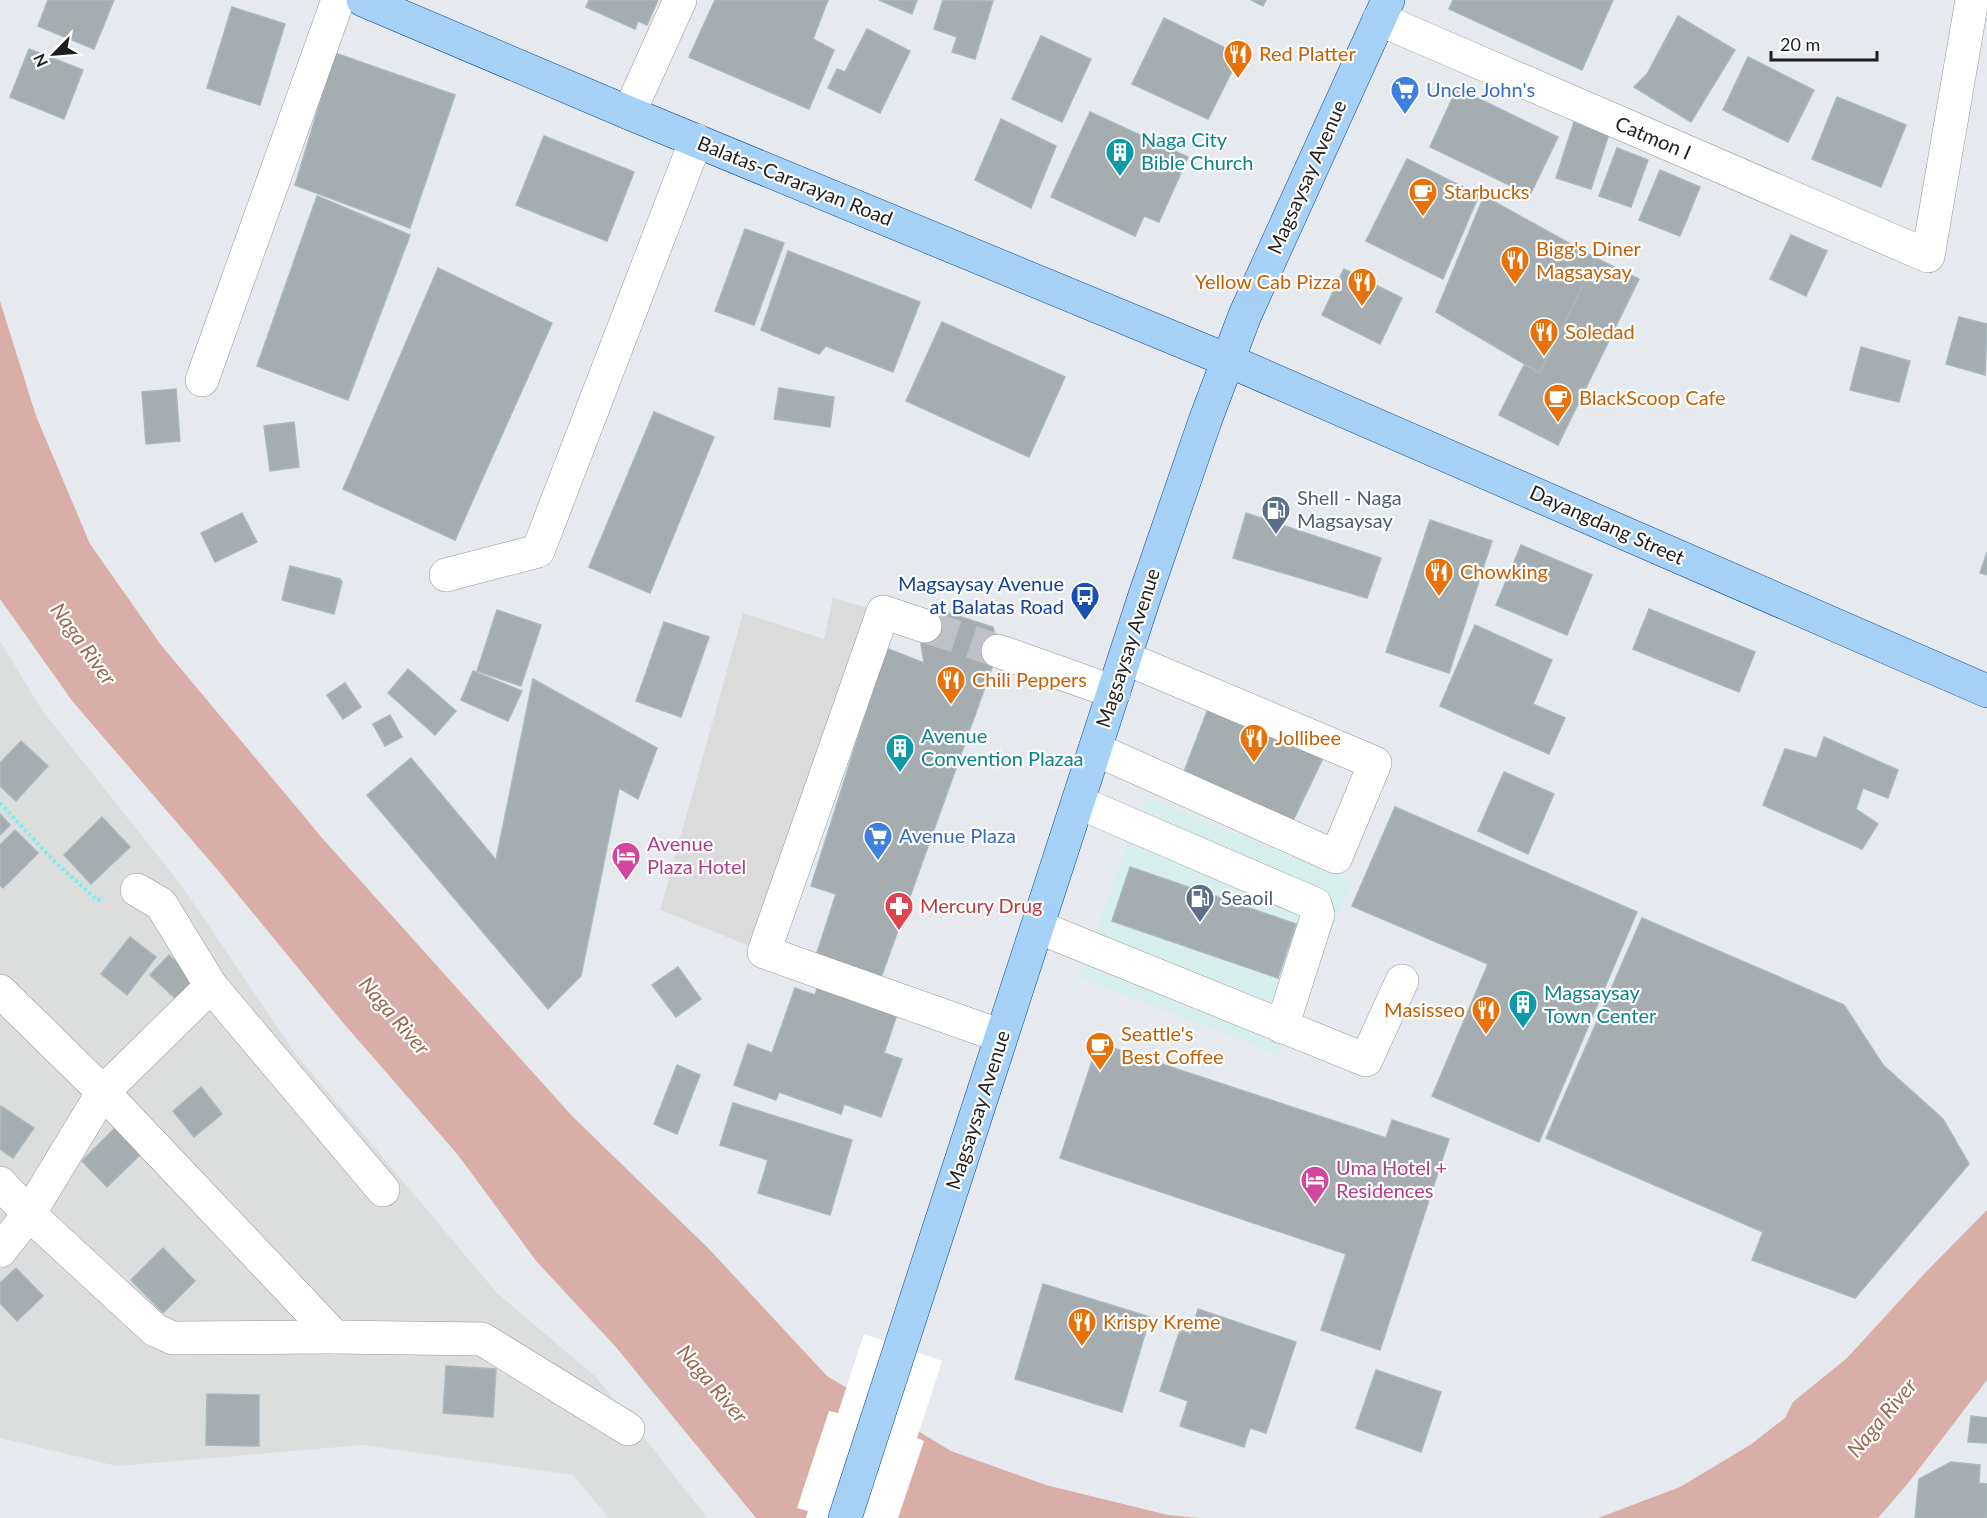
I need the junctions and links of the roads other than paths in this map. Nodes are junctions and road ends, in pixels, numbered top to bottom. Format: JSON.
{"nodes":[{"id":1,"x":338,"y":0,"type":"edge"},
{"id":2,"x":363,"y":0,"type":"edge"},
{"id":3,"x":680,"y":0,"type":"edge"},
{"id":4,"x":1972,"y":0,"type":"edge"},
{"id":5,"x":1383,"y":10,"type":"edge"},
{"id":6,"x":629,"y":113,"type":"junction"},
{"id":7,"x":696,"y":140,"type":"junction"},
{"id":8,"x":1227,"y":360,"type":"junction"},
{"id":9,"x":202,"y":380,"type":"dead end"},
{"id":10,"x":446,"y":575,"type":"dead end"},
{"id":11,"x":925,"y":626,"type":"tunnel mouth"},
{"id":12,"x":998,"y":651,"type":"tunnel mouth"},
{"id":13,"x":1125,"y":658,"type":"junction"},
{"id":14,"x":1987,"y":691,"type":"edge"},
{"id":15,"x":1114,"y":692,"type":"junction"},
{"id":16,"x":1095,"y":749,"type":"junction"},
{"id":17,"x":1078,"y":802,"type":"junction"},
{"id":18,"x":136,"y":890,"type":"road end"},
{"id":19,"x":1038,"y":927,"type":"junction"},
{"id":20,"x":1402,"y":981,"type":"dead end"},
{"id":21,"x":211,"y":986,"type":"junction"},
{"id":22,"x":0,"y":991,"type":"edge"},
{"id":23,"x":1282,"y":1027,"type":"junction"},
{"id":24,"x":1001,"y":1036,"type":"junction"},
{"id":25,"x":103,"y":1092,"type":"junction"},
{"id":26,"x":0,"y":1183,"type":"edge"},
{"id":27,"x":383,"y":1190,"type":"dead end"},
{"id":28,"x":29,"y":1214,"type":"junction"},
{"id":29,"x":0,"y":1251,"type":"edge"},
{"id":30,"x":335,"y":1337,"type":"junction"},
{"id":31,"x":628,"y":1429,"type":"dead end"},
{"id":32,"x":845,"y":1518,"type":"edge"}],
"edges":[{"from":1,"to":9,"type":"street"},
{"from":2,"to":6,"type":"main road","name":"Balatas-Cararayan Road"},
{"from":3,"to":6,"type":"street"},
{"from":4,"to":5,"type":"street","name":"Catmon I"},
{"from":5,"to":8,"type":"main road","name":"Magsaysay Avenue"},
{"from":6,"to":7,"type":"main road","name":"Balatas-Cararayan Road"},
{"from":7,"to":8,"type":"main road","name":"Balatas-Cararayan Road"},
{"from":7,"to":10,"type":"street"},
{"from":8,"to":13,"type":"main road","name":"Magsaysay Avenue"},
{"from":8,"to":14,"type":"main road","name":"Dayangdang Street"},
{"from":11,"to":24,"type":"street"},
{"from":12,"to":15,"type":"street"},
{"from":13,"to":15,"type":"main road","name":"Magsaysay Avenue"},
{"from":13,"to":16,"type":"street"},
{"from":15,"to":16,"type":"main road","name":"Magsaysay Avenue"},
{"from":16,"to":17,"type":"main road","name":"Magsaysay Avenue"},
{"from":17,"to":19,"type":"main road","name":"Magsaysay Avenue"},
{"from":17,"to":23,"type":"street"},
{"from":18,"to":21,"type":"street"},
{"from":19,"to":23,"type":"street"},
{"from":19,"to":24,"type":"main road","name":"Magsaysay Avenue"},
{"from":20,"to":23,"type":"street"},
{"from":21,"to":25,"type":"street"},
{"from":21,"to":27,"type":"street"},
{"from":22,"to":25,"type":"street"},
{"from":24,"to":32,"type":"main road","name":"Magsaysay Avenue"},
{"from":25,"to":28,"type":"street"},
{"from":25,"to":30,"type":"street"},
{"from":26,"to":28,"type":"street"},
{"from":28,"to":29,"type":"street"},
{"from":28,"to":30,"type":"street"},
{"from":30,"to":31,"type":"street"}]}
